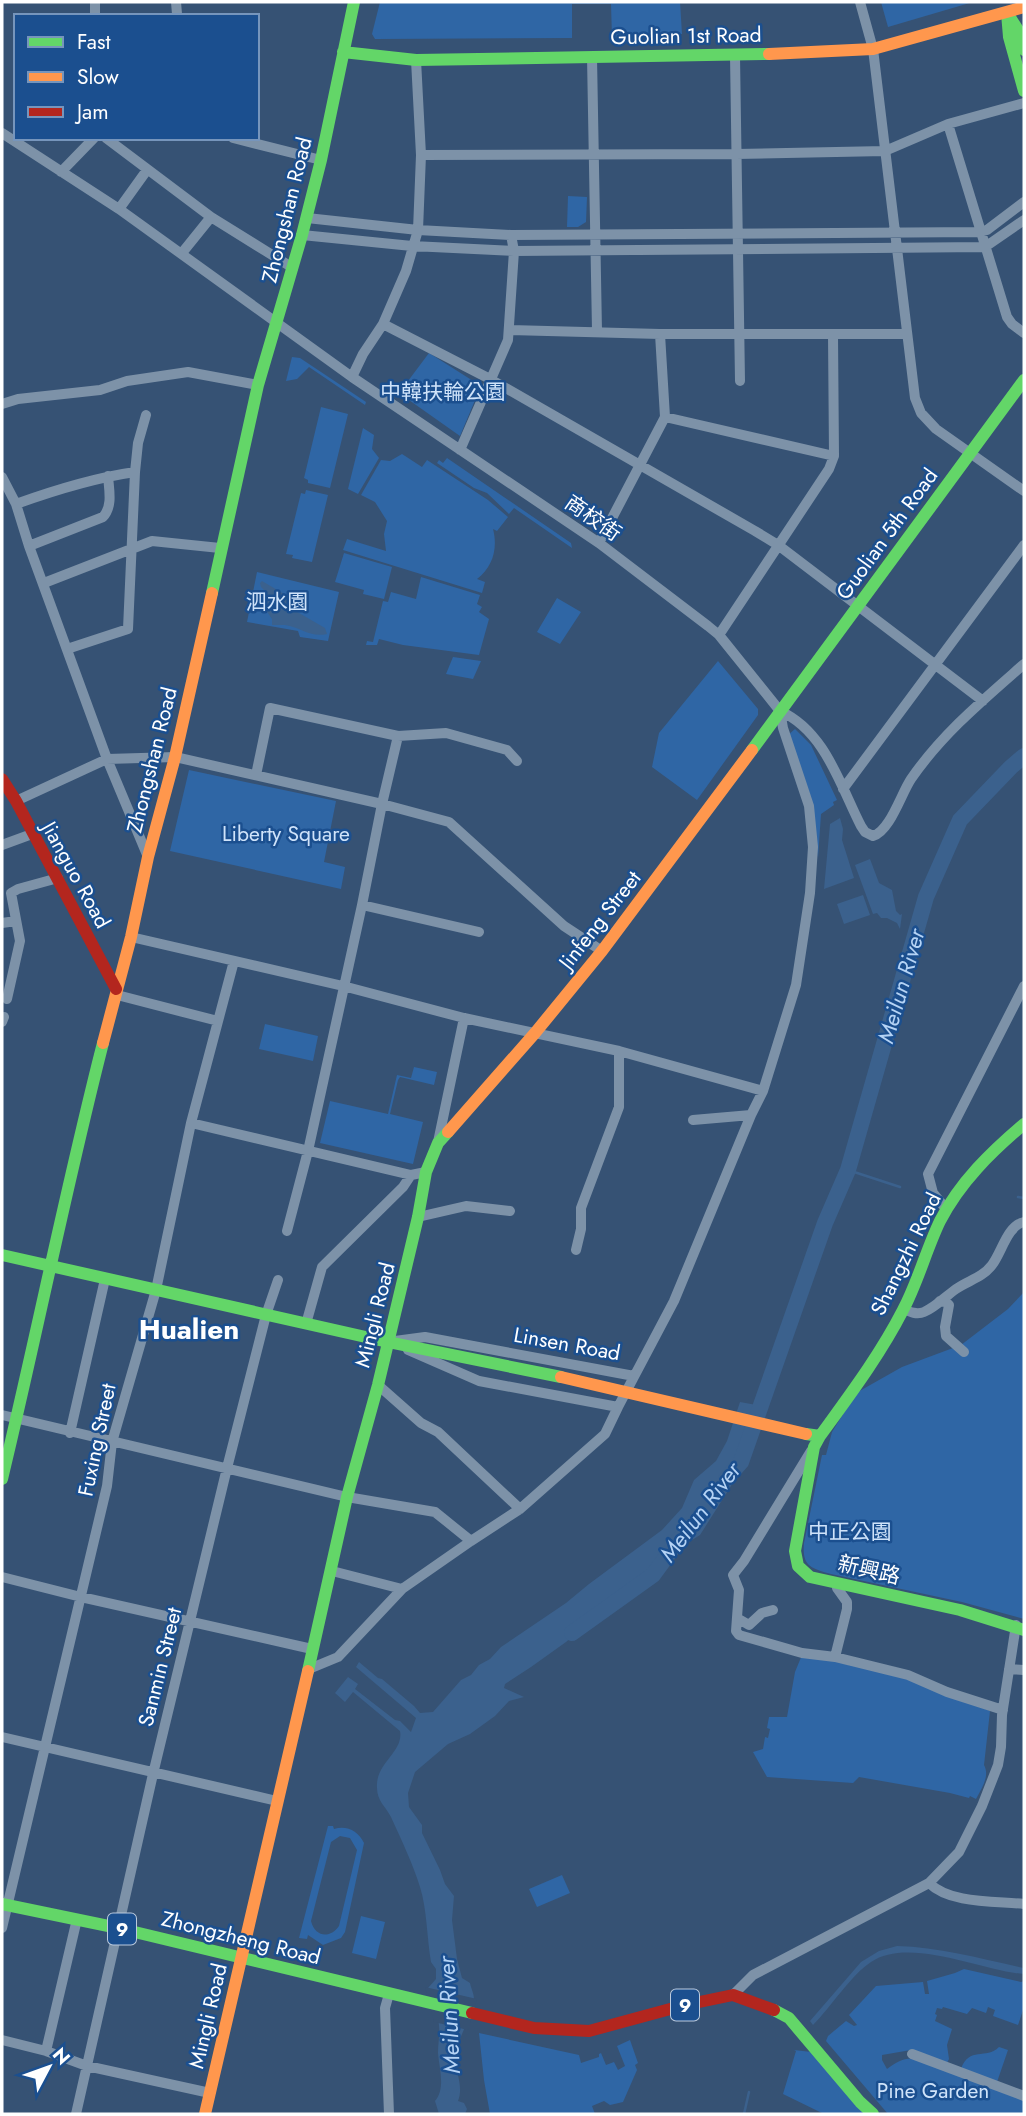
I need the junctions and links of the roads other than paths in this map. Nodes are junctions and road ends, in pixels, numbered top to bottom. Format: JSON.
{"nodes":[{"id":1,"x":176,"y":2,"type":"edge"},
{"id":2,"x":354,"y":2,"type":"edge"},
{"id":3,"x":860,"y":2,"type":"edge"},
{"id":4,"x":1005,"y":7,"type":"edge"},
{"id":5,"x":1024,"y":7,"type":"edge"},
{"id":6,"x":177,"y":14,"type":"dead end"},
{"id":7,"x":873,"y":49,"type":"junction"},
{"id":8,"x":1024,"y":50,"type":"edge"},
{"id":9,"x":343,"y":52,"type":"junction"},
{"id":10,"x":735,"y":56,"type":"junction"},
{"id":11,"x":592,"y":57,"type":"junction"},
{"id":12,"x":416,"y":60,"type":"junction"},
{"id":13,"x":1024,"y":91,"type":"edge"},
{"id":14,"x":1024,"y":103,"type":"edge"},
{"id":15,"x":948,"y":124,"type":"junction"},
{"id":16,"x":2,"y":133,"type":"edge"},
{"id":17,"x":92,"y":140,"type":"edge"},
{"id":18,"x":109,"y":140,"type":"edge"},
{"id":19,"x":241,"y":140,"type":"edge"},
{"id":20,"x":885,"y":151,"type":"junction"},
{"id":21,"x":736,"y":154,"type":"junction"},
{"id":22,"x":421,"y":155,"type":"junction"},
{"id":23,"x":594,"y":155,"type":"junction"},
{"id":24,"x":321,"y":160,"type":"junction"},
{"id":25,"x":147,"y":170,"type":"junction"},
{"id":26,"x":61,"y":172,"type":"junction"},
{"id":27,"x":1024,"y":202,"type":"edge"},
{"id":28,"x":119,"y":209,"type":"junction"},
{"id":29,"x":211,"y":217,"type":"junction"},
{"id":30,"x":307,"y":218,"type":"junction"},
{"id":31,"x":1024,"y":220,"type":"edge"},
{"id":32,"x":418,"y":230,"type":"junction"},
{"id":33,"x":737,"y":232,"type":"junction"},
{"id":34,"x":981,"y":232,"type":"junction"},
{"id":35,"x":895,"y":233,"type":"junction"},
{"id":36,"x":596,"y":234,"type":"junction"},
{"id":37,"x":302,"y":235,"type":"junction"},
{"id":38,"x":511,"y":235,"type":"junction"},
{"id":39,"x":412,"y":246,"type":"junction"},
{"id":40,"x":985,"y":247,"type":"junction"},
{"id":41,"x":737,"y":248,"type":"junction"},
{"id":42,"x":897,"y":248,"type":"junction"},
{"id":43,"x":514,"y":251,"type":"junction"},
{"id":44,"x":596,"y":251,"type":"junction"},
{"id":45,"x":182,"y":253,"type":"junction"},
{"id":46,"x":293,"y":268,"type":"junction"},
{"id":47,"x":277,"y":322,"type":"junction"},
{"id":48,"x":383,"y":324,"type":"junction"},
{"id":49,"x":510,"y":330,"type":"junction"},
{"id":50,"x":597,"y":331,"type":"junction"},
{"id":51,"x":660,"y":334,"type":"junction"},
{"id":52,"x":906,"y":334,"type":"junction"},
{"id":53,"x":1024,"y":334,"type":"edge"},
{"id":54,"x":739,"y":335,"type":"junction"},
{"id":55,"x":833,"y":335,"type":"junction"},
{"id":56,"x":352,"y":377,"type":"junction"},
{"id":57,"x":490,"y":379,"type":"junction"},
{"id":58,"x":1024,"y":380,"type":"edge"},
{"id":59,"x":740,"y":381,"type":"dead end"},
{"id":60,"x":258,"y":385,"type":"junction"},
{"id":61,"x":2,"y":404,"type":"edge"},
{"id":62,"x":146,"y":415,"type":"dead end"},
{"id":63,"x":665,"y":417,"type":"junction"},
{"id":64,"x":460,"y":450,"type":"junction"},
{"id":65,"x":971,"y":452,"type":"junction"},
{"id":66,"x":834,"y":456,"type":"junction"},
{"id":67,"x":640,"y":466,"type":"junction"},
{"id":68,"x":135,"y":472,"type":"junction"},
{"id":69,"x":108,"y":476,"type":"junction"},
{"id":70,"x":2,"y":477,"type":"edge"},
{"id":71,"x":1024,"y":491,"type":"edge"},
{"id":72,"x":16,"y":504,"type":"junction"},
{"id":73,"x":599,"y":543,"type":"junction"},
{"id":74,"x":778,"y":545,"type":"junction"},
{"id":75,"x":1024,"y":545,"type":"edge"},
{"id":76,"x":29,"y":546,"type":"junction"},
{"id":77,"x":220,"y":548,"type":"junction"},
{"id":78,"x":132,"y":549,"type":"junction"},
{"id":79,"x":44,"y":583,"type":"junction"},
{"id":80,"x":858,"y":606,"type":"junction"},
{"id":81,"x":719,"y":635,"type":"junction"},
{"id":82,"x":67,"y":649,"type":"junction"},
{"id":83,"x":1024,"y":664,"type":"edge"},
{"id":84,"x":935,"y":666,"type":"junction"},
{"id":85,"x":983,"y":701,"type":"junction"},
{"id":86,"x":780,"y":711,"type":"junction"},
{"id":87,"x":398,"y":736,"type":"junction"},
{"id":88,"x":175,"y":757,"type":"junction"},
{"id":89,"x":107,"y":759,"type":"junction"},
{"id":90,"x":517,"y":761,"type":"dead end"},
{"id":91,"x":256,"y":775,"type":"junction"},
{"id":92,"x":2,"y":779,"type":"edge"},
{"id":93,"x":843,"y":789,"type":"junction"},
{"id":94,"x":16,"y":801,"type":"junction"},
{"id":95,"x":382,"y":804,"type":"junction"},
{"id":96,"x":32,"y":834,"type":"junction"},
{"id":97,"x":2,"y":845,"type":"edge"},
{"id":98,"x":148,"y":857,"type":"junction"},
{"id":99,"x":58,"y":878,"type":"junction"},
{"id":100,"x":362,"y":905,"type":"junction"},
{"id":101,"x":16,"y":921,"type":"junction"},
{"id":102,"x":2,"y":923,"type":"edge"},
{"id":103,"x":479,"y":932,"type":"dead end"},
{"id":104,"x":131,"y":937,"type":"junction"},
{"id":105,"x":601,"y":951,"type":"junction"},
{"id":106,"x":234,"y":961,"type":"junction"},
{"id":107,"x":343,"y":986,"type":"junction"},
{"id":108,"x":1024,"y":986,"type":"edge"},
{"id":109,"x":119,"y":993,"type":"junction"},
{"id":110,"x":7,"y":999,"type":"dead end"},
{"id":111,"x":464,"y":1018,"type":"junction"},
{"id":112,"x":218,"y":1021,"type":"junction"},
{"id":113,"x":536,"y":1033,"type":"junction"},
{"id":114,"x":619,"y":1051,"type":"junction"},
{"id":115,"x":763,"y":1091,"type":"junction"},
{"id":116,"x":751,"y":1115,"type":"junction"},
{"id":117,"x":693,"y":1120,"type":"dead end"},
{"id":118,"x":191,"y":1124,"type":"junction"},
{"id":119,"x":1024,"y":1124,"type":"edge"},
{"id":120,"x":438,"y":1143,"type":"junction"},
{"id":121,"x":308,"y":1151,"type":"junction"},
{"id":122,"x":426,"y":1172,"type":"junction"},
{"id":123,"x":411,"y":1175,"type":"junction"},
{"id":124,"x":946,"y":1209,"type":"junction"},
{"id":125,"x":510,"y":1211,"type":"dead end"},
{"id":126,"x":418,"y":1217,"type":"junction"},
{"id":127,"x":1024,"y":1222,"type":"edge"},
{"id":128,"x":287,"y":1231,"type":"dead end"},
{"id":129,"x":576,"y":1250,"type":"dead end"},
{"id":130,"x":2,"y":1255,"type":"edge"},
{"id":131,"x":50,"y":1266,"type":"junction"},
{"id":132,"x":105,"y":1279,"type":"junction"},
{"id":133,"x":278,"y":1280,"type":"dead end"},
{"id":134,"x":156,"y":1290,"type":"junction"},
{"id":135,"x":940,"y":1301,"type":"junction"},
{"id":136,"x":903,"y":1309,"type":"junction"},
{"id":137,"x":266,"y":1315,"type":"junction"},
{"id":138,"x":306,"y":1324,"type":"junction"},
{"id":139,"x":388,"y":1342,"type":"junction"},
{"id":140,"x":964,"y":1352,"type":"dead end"},
{"id":141,"x":634,"y":1376,"type":"junction"},
{"id":142,"x":377,"y":1385,"type":"junction"},
{"id":143,"x":618,"y":1406,"type":"junction"},
{"id":144,"x":2,"y":1415,"type":"edge"},
{"id":145,"x":16,"y":1418,"type":"junction"},
{"id":146,"x":71,"y":1433,"type":"junction"},
{"id":147,"x":112,"y":1442,"type":"junction"},
{"id":148,"x":817,"y":1442,"type":"junction"},
{"id":149,"x":227,"y":1468,"type":"junction"},
{"id":150,"x":2,"y":1479,"type":"edge"},
{"id":151,"x":347,"y":1497,"type":"junction"},
{"id":152,"x":520,"y":1509,"type":"junction"},
{"id":153,"x":471,"y":1541,"type":"junction"},
{"id":154,"x":332,"y":1571,"type":"junction"},
{"id":155,"x":2,"y":1577,"type":"edge"},
{"id":156,"x":838,"y":1583,"type":"junction"},
{"id":157,"x":402,"y":1590,"type":"junction"},
{"id":158,"x":81,"y":1597,"type":"junction"},
{"id":159,"x":773,"y":1610,"type":"dead end"},
{"id":160,"x":737,"y":1618,"type":"junction"},
{"id":161,"x":192,"y":1621,"type":"junction"},
{"id":162,"x":1020,"y":1627,"type":"edge"},
{"id":163,"x":314,"y":1645,"type":"junction"},
{"id":164,"x":835,"y":1657,"type":"junction"},
{"id":165,"x":309,"y":1669,"type":"junction"},
{"id":166,"x":1009,"y":1669,"type":"junction"},
{"id":167,"x":1024,"y":1670,"type":"edge"},
{"id":168,"x":1003,"y":1710,"type":"junction"},
{"id":169,"x":2,"y":1737,"type":"edge"},
{"id":170,"x":46,"y":1746,"type":"junction"},
{"id":171,"x":153,"y":1774,"type":"junction"},
{"id":172,"x":277,"y":1801,"type":"junction"},
{"id":173,"x":929,"y":1883,"type":"junction"},
{"id":174,"x":1024,"y":1904,"type":"edge"},
{"id":175,"x":5,"y":1905,"type":"edge"},
{"id":176,"x":77,"y":1919,"type":"junction"},
{"id":177,"x":2,"y":1928,"type":"edge"},
{"id":178,"x":118,"y":1928,"type":"junction"},
{"id":179,"x":241,"y":1959,"type":"junction"},
{"id":180,"x":389,"y":1994,"type":"junction"},
{"id":181,"x":733,"y":1995,"type":"junction"},
{"id":182,"x":2,"y":2040,"type":"edge"},
{"id":183,"x":46,"y":2051,"type":"junction"},
{"id":184,"x":912,"y":2054,"type":"dead end"},
{"id":185,"x":87,"y":2066,"type":"junction"},
{"id":186,"x":210,"y":2093,"type":"junction"},
{"id":187,"x":1024,"y":2096,"type":"edge"},
{"id":188,"x":76,"y":2114,"type":"edge"},
{"id":189,"x":205,"y":2114,"type":"edge"},
{"id":190,"x":389,"y":2114,"type":"edge"},
{"id":191,"x":873,"y":2114,"type":"edge"}],
"edges":[{"from":1,"to":6,"type":"street"},
{"from":2,"to":9,"type":"street","name":"Zhongshan Road"},
{"from":3,"to":7,"type":"street"},
{"from":4,"to":5,"type":"street","name":"Guolian 1st Road"},
{"from":4,"to":7,"type":"street","name":"Guolian 1st Road"},
{"from":4,"to":8,"type":"street"},
{"from":4,"to":13,"type":"street"},
{"from":7,"to":10,"type":"street","name":"Guolian 1st Road"},
{"from":7,"to":20,"type":"street"},
{"from":9,"to":12,"type":"street","name":"Guolian 1st Road"},
{"from":9,"to":24,"type":"street","name":"Zhongshan Road"},
{"from":10,"to":11,"type":"street","name":"Guolian 1st Road"},
{"from":10,"to":21,"type":"street"},
{"from":11,"to":12,"type":"street","name":"Guolian 1st Road"},
{"from":11,"to":23,"type":"street"},
{"from":12,"to":22,"type":"street"},
{"from":14,"to":15,"type":"street"},
{"from":15,"to":20,"type":"street"},
{"from":15,"to":34,"type":"street"},
{"from":16,"to":26,"type":"street","name":"商校街"},
{"from":17,"to":26,"type":"street"},
{"from":18,"to":25,"type":"street"},
{"from":19,"to":24,"type":"street"},
{"from":20,"to":21,"type":"street"},
{"from":20,"to":35,"type":"street"},
{"from":21,"to":23,"type":"street"},
{"from":21,"to":33,"type":"street"},
{"from":22,"to":23,"type":"street"},
{"from":22,"to":32,"type":"street"},
{"from":23,"to":36,"type":"street"},
{"from":24,"to":30,"type":"street","name":"Zhongshan Road"},
{"from":25,"to":28,"type":"street"},
{"from":25,"to":29,"type":"street"},
{"from":26,"to":28,"type":"street","name":"商校街"},
{"from":27,"to":34,"type":"street"},
{"from":28,"to":45,"type":"street","name":"商校街"},
{"from":29,"to":45,"type":"street"},
{"from":29,"to":46,"type":"street"},
{"from":30,"to":32,"type":"street"},
{"from":30,"to":37,"type":"street","name":"Zhongshan Road"},
{"from":31,"to":40,"type":"street"},
{"from":32,"to":38,"type":"street"},
{"from":32,"to":39,"type":"street"},
{"from":33,"to":35,"type":"street"},
{"from":33,"to":36,"type":"street"},
{"from":33,"to":41,"type":"street"},
{"from":34,"to":35,"type":"street"},
{"from":34,"to":40,"type":"street"},
{"from":35,"to":42,"type":"street"},
{"from":36,"to":38,"type":"street"},
{"from":36,"to":44,"type":"street"},
{"from":37,"to":39,"type":"street"},
{"from":37,"to":46,"type":"street","name":"Zhongshan Road"},
{"from":38,"to":43,"type":"street"},
{"from":39,"to":43,"type":"street"},
{"from":39,"to":48,"type":"street"},
{"from":40,"to":42,"type":"street"},
{"from":40,"to":53,"type":"street"},
{"from":41,"to":42,"type":"street"},
{"from":41,"to":44,"type":"street"},
{"from":41,"to":54,"type":"street"},
{"from":42,"to":52,"type":"street"},
{"from":43,"to":44,"type":"street"},
{"from":43,"to":49,"type":"street"},
{"from":44,"to":50,"type":"street"},
{"from":45,"to":47,"type":"street","name":"商校街"},
{"from":46,"to":47,"type":"street","name":"Zhongshan Road"},
{"from":47,"to":56,"type":"street","name":"商校街"},
{"from":47,"to":60,"type":"street","name":"Zhongshan Road"},
{"from":48,"to":56,"type":"street"},
{"from":48,"to":57,"type":"street"},
{"from":49,"to":50,"type":"street"},
{"from":49,"to":57,"type":"street"},
{"from":50,"to":51,"type":"street"},
{"from":51,"to":54,"type":"street"},
{"from":51,"to":63,"type":"street"},
{"from":52,"to":55,"type":"street"},
{"from":52,"to":65,"type":"street"},
{"from":54,"to":55,"type":"street"},
{"from":54,"to":59,"type":"street"},
{"from":55,"to":66,"type":"street"},
{"from":56,"to":64,"type":"street","name":"商校街"},
{"from":57,"to":64,"type":"street"},
{"from":57,"to":67,"type":"street"},
{"from":58,"to":65,"type":"street","name":"Guolian 5th Road"},
{"from":60,"to":61,"type":"street"},
{"from":60,"to":77,"type":"street","name":"Zhongshan Road"},
{"from":62,"to":68,"type":"street"},
{"from":63,"to":66,"type":"street"},
{"from":63,"to":67,"type":"street"},
{"from":64,"to":73,"type":"street","name":"商校街"},
{"from":65,"to":71,"type":"street"},
{"from":65,"to":80,"type":"street","name":"Guolian 5th Road"},
{"from":66,"to":74,"type":"street"},
{"from":67,"to":73,"type":"street"},
{"from":67,"to":74,"type":"street"},
{"from":68,"to":69,"type":"street"},
{"from":68,"to":78,"type":"street"},
{"from":69,"to":72,"type":"street"},
{"from":69,"to":76,"type":"street"},
{"from":70,"to":72,"type":"street"},
{"from":72,"to":76,"type":"street"},
{"from":73,"to":81,"type":"street","name":"商校街"},
{"from":74,"to":80,"type":"street"},
{"from":74,"to":81,"type":"street"},
{"from":75,"to":84,"type":"street"},
{"from":76,"to":79,"type":"street"},
{"from":77,"to":78,"type":"street"},
{"from":77,"to":88,"type":"street","name":"Zhongshan Road"},
{"from":78,"to":79,"type":"street"},
{"from":78,"to":82,"type":"street"},
{"from":79,"to":82,"type":"street"},
{"from":80,"to":84,"type":"street"},
{"from":80,"to":86,"type":"street","name":"Guolian 5th Road"},
{"from":81,"to":86,"type":"street","name":"商校街"},
{"from":82,"to":89,"type":"street"},
{"from":83,"to":85,"type":"street"},
{"from":84,"to":85,"type":"street"},
{"from":84,"to":93,"type":"street"},
{"from":85,"to":93,"type":"street","name":"商校街"},
{"from":86,"to":93,"type":"street","name":"商校街"},
{"from":86,"to":105,"type":"street","name":"Jinfeng Street"},
{"from":86,"to":115,"type":"street"},
{"from":87,"to":90,"type":"street"},
{"from":87,"to":91,"type":"street"},
{"from":87,"to":95,"type":"street"},
{"from":88,"to":89,"type":"street"},
{"from":88,"to":91,"type":"street"},
{"from":88,"to":98,"type":"street","name":"Zhongshan Road"},
{"from":89,"to":94,"type":"street"},
{"from":89,"to":98,"type":"street"},
{"from":91,"to":95,"type":"street"},
{"from":92,"to":94,"type":"street","name":"Jianguo Road"},
{"from":94,"to":96,"type":"street","name":"Jianguo Road"},
{"from":95,"to":100,"type":"street"},
{"from":95,"to":105,"type":"street"},
{"from":96,"to":97,"type":"street"},
{"from":96,"to":99,"type":"street","name":"Jianguo Road"},
{"from":98,"to":104,"type":"street","name":"Zhongshan Road"},
{"from":99,"to":101,"type":"street"},
{"from":99,"to":109,"type":"street","name":"Jianguo Road"},
{"from":100,"to":103,"type":"street"},
{"from":100,"to":107,"type":"street"},
{"from":101,"to":102,"type":"street"},
{"from":101,"to":110,"type":"street"},
{"from":104,"to":106,"type":"street"},
{"from":104,"to":109,"type":"street","name":"Zhongshan Road"},
{"from":105,"to":113,"type":"street","name":"Jinfeng Street"},
{"from":106,"to":107,"type":"street"},
{"from":106,"to":112,"type":"street","name":"Fuxing Street"},
{"from":107,"to":111,"type":"street"},
{"from":107,"to":121,"type":"street"},
{"from":108,"to":124,"type":"street"},
{"from":109,"to":112,"type":"street"},
{"from":109,"to":131,"type":"street","name":"Zhongshan Road"},
{"from":111,"to":113,"type":"street"},
{"from":111,"to":120,"type":"street","name":"Mingli Road"},
{"from":112,"to":118,"type":"street","name":"Fuxing Street"},
{"from":113,"to":114,"type":"street"},
{"from":113,"to":120,"type":"street","name":"Jinfeng Street"},
{"from":114,"to":115,"type":"street"},
{"from":114,"to":129,"type":"street"},
{"from":115,"to":116,"type":"street"},
{"from":116,"to":117,"type":"street"},
{"from":116,"to":141,"type":"street"},
{"from":118,"to":121,"type":"street"},
{"from":118,"to":134,"type":"street","name":"Fuxing Street"},
{"from":119,"to":124,"type":"street","name":"Shangzhi Road"},
{"from":120,"to":122,"type":"street","name":"Mingli Road"},
{"from":121,"to":123,"type":"street"},
{"from":121,"to":128,"type":"street"},
{"from":122,"to":123,"type":"street"},
{"from":122,"to":126,"type":"street","name":"Mingli Road"},
{"from":123,"to":138,"type":"street"},
{"from":124,"to":136,"type":"street","name":"Shangzhi Road"},
{"from":125,"to":126,"type":"street"},
{"from":126,"to":139,"type":"street","name":"Mingli Road"},
{"from":127,"to":135,"type":"street"},
{"from":130,"to":131,"type":"street","name":"Linsen Road"},
{"from":131,"to":132,"type":"street","name":"Linsen Road"},
{"from":131,"to":145,"type":"street","name":"Zhongshan Road"},
{"from":132,"to":134,"type":"street","name":"Linsen Road"},
{"from":132,"to":146,"type":"street"},
{"from":133,"to":137,"type":"street","name":"Sanmin Street"},
{"from":134,"to":137,"type":"street","name":"Linsen Road"},
{"from":134,"to":147,"type":"street","name":"Fuxing Street"},
{"from":135,"to":136,"type":"street"},
{"from":135,"to":140,"type":"street"},
{"from":136,"to":148,"type":"street","name":"Shangzhi Road"},
{"from":137,"to":138,"type":"street","name":"Linsen Road"},
{"from":137,"to":149,"type":"street","name":"Sanmin Street"},
{"from":138,"to":139,"type":"street","name":"Linsen Road"},
{"from":139,"to":141,"type":"street","name":"Linsen Road"},
{"from":139,"to":142,"type":"street","name":"Mingli Road"},
{"from":139,"to":143,"type":"street","name":"Linsen Road"},
{"from":139,"to":148,"type":"street","name":"Linsen Road","bridge":true},
{"from":141,"to":143,"type":"street","name":"Linsen Road"},
{"from":142,"to":151,"type":"street","name":"Mingli Road"},
{"from":142,"to":152,"type":"street"},
{"from":143,"to":152,"type":"street"},
{"from":144,"to":145,"type":"street"},
{"from":145,"to":146,"type":"street"},
{"from":145,"to":150,"type":"street","name":"Zhongshan Road"},
{"from":146,"to":147,"type":"street"},
{"from":147,"to":149,"type":"street"},
{"from":147,"to":158,"type":"street","name":"Fuxing Street"},
{"from":148,"to":156,"type":"street","name":"新興路"},
{"from":148,"to":160,"type":"street"},
{"from":149,"to":151,"type":"street"},
{"from":149,"to":161,"type":"street","name":"Sanmin Street"},
{"from":151,"to":153,"type":"street"},
{"from":151,"to":154,"type":"street","name":"Mingli Road"},
{"from":152,"to":153,"type":"street"},
{"from":153,"to":157,"type":"street"},
{"from":154,"to":157,"type":"street"},
{"from":154,"to":163,"type":"street","name":"Mingli Road"},
{"from":155,"to":158,"type":"street"},
{"from":156,"to":162,"type":"street","name":"新興路"},
{"from":156,"to":164,"type":"street"},
{"from":157,"to":165,"type":"street"},
{"from":158,"to":161,"type":"street"},
{"from":158,"to":170,"type":"street","name":"Fuxing Street"},
{"from":159,"to":160,"type":"street"},
{"from":160,"to":164,"type":"street"},
{"from":161,"to":163,"type":"street"},
{"from":161,"to":171,"type":"street","name":"Sanmin Street"},
{"from":162,"to":166,"type":"street"},
{"from":163,"to":165,"type":"street","name":"Mingli Road"},
{"from":164,"to":168,"type":"street"},
{"from":165,"to":172,"type":"street","name":"Mingli Road"},
{"from":166,"to":167,"type":"street"},
{"from":166,"to":168,"type":"street"},
{"from":168,"to":173,"type":"street"},
{"from":169,"to":170,"type":"street"},
{"from":170,"to":171,"type":"street"},
{"from":170,"to":175,"type":"street","name":"Fuxing Street"},
{"from":171,"to":172,"type":"street"},
{"from":171,"to":178,"type":"street","name":"Sanmin Street"},
{"from":172,"to":179,"type":"street","name":"Mingli Road"},
{"from":173,"to":174,"type":"street"},
{"from":173,"to":181,"type":"street"},
{"from":175,"to":176,"type":"street","name":"Zhongzheng Road","number":"9"},
{"from":175,"to":177,"type":"street","name":"Fuxing Street"},
{"from":176,"to":178,"type":"street","name":"Zhongzheng Road","number":"9"},
{"from":176,"to":183,"type":"street"},
{"from":178,"to":179,"type":"street","name":"Zhongzheng Road","number":"9"},
{"from":178,"to":185,"type":"street","name":"Sanmin Street"},
{"from":179,"to":180,"type":"street","name":"Zhongzheng Road","number":"9"},
{"from":179,"to":186,"type":"street","name":"Mingli Road"},
{"from":180,"to":181,"type":"street","number":"9"},
{"from":180,"to":190,"type":"street"},
{"from":181,"to":191,"type":"street"},
{"from":182,"to":183,"type":"street"},
{"from":183,"to":185,"type":"street"},
{"from":184,"to":187,"type":"street"},
{"from":185,"to":186,"type":"street"},
{"from":185,"to":188,"type":"street","name":"Sanmin Street"},
{"from":186,"to":189,"type":"street","name":"Mingli Road"}]}
